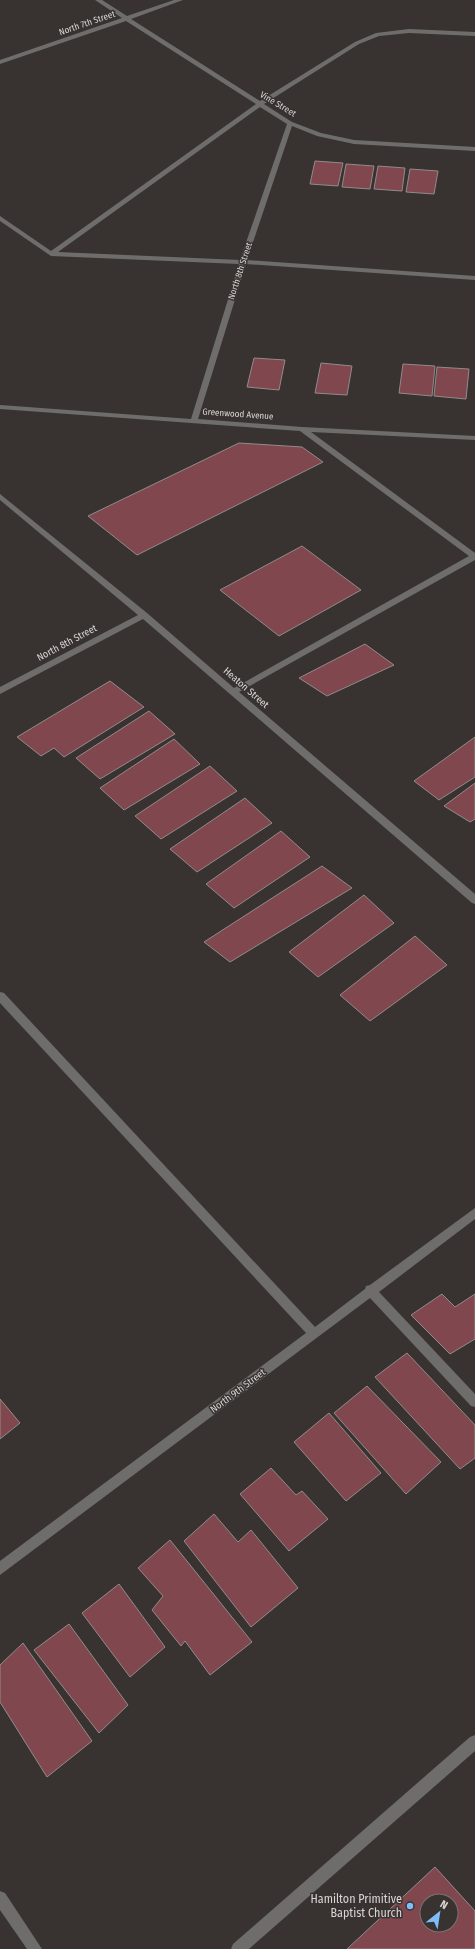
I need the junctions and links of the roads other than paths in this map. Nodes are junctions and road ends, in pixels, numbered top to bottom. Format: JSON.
{"nodes":[{"id":1,"x":98,"y":0,"type":"edge"},
{"id":2,"x":180,"y":0,"type":"edge"},
{"id":3,"x":128,"y":18,"type":"junction"},
{"id":4,"x":475,"y":34,"type":"edge"},
{"id":5,"x":0,"y":62,"type":"edge"},
{"id":6,"x":260,"y":104,"type":"junction"},
{"id":7,"x":290,"y":123,"type":"junction"},
{"id":8,"x":475,"y":149,"type":"edge"},
{"id":9,"x":0,"y":218,"type":"edge"},
{"id":10,"x":51,"y":254,"type":"junction"},
{"id":11,"x":243,"y":262,"type":"junction"},
{"id":12,"x":475,"y":278,"type":"edge"},
{"id":13,"x":0,"y":407,"type":"edge"},
{"id":14,"x":194,"y":421,"type":"junction"},
{"id":15,"x":302,"y":429,"type":"junction"},
{"id":16,"x":475,"y":438,"type":"edge"},
{"id":17,"x":0,"y":496,"type":"edge"},
{"id":18,"x":475,"y":557,"type":"edge"},
{"id":19,"x":144,"y":615,"type":"junction"},
{"id":20,"x":0,"y":691,"type":"edge"},
{"id":21,"x":234,"y":692,"type":"junction"},
{"id":22,"x":475,"y":900,"type":"edge"},
{"id":23,"x":0,"y":996,"type":"edge"},
{"id":24,"x":475,"y":1213,"type":"edge"},
{"id":25,"x":370,"y":1290,"type":"junction"},
{"id":26,"x":314,"y":1334,"type":"junction"},
{"id":27,"x":475,"y":1402,"type":"edge"},
{"id":28,"x":0,"y":1569,"type":"edge"},
{"id":29,"x":475,"y":1742,"type":"edge"},
{"id":30,"x":0,"y":1898,"type":"edge"},
{"id":31,"x":35,"y":1949,"type":"edge"},
{"id":32,"x":238,"y":1949,"type":"edge"}],
"edges":[{"from":1,"to":3,"type":"street","name":"Vine Street"},
{"from":2,"to":3,"type":"street","name":"North 7th Street"},
{"from":3,"to":5,"type":"street","name":"North 7th Street"},
{"from":3,"to":6,"type":"street","name":"Vine Street"},
{"from":4,"to":6,"type":"street"},
{"from":6,"to":7,"type":"street","name":"Vine Street"},
{"from":6,"to":10,"type":"street"},
{"from":7,"to":8,"type":"street","name":"Vine Street"},
{"from":7,"to":11,"type":"street","name":"North 8th Street"},
{"from":9,"to":10,"type":"street"},
{"from":10,"to":11,"type":"street"},
{"from":11,"to":12,"type":"street"},
{"from":11,"to":14,"type":"street","name":"North 8th Street"},
{"from":13,"to":14,"type":"street","name":"Greenwood Avenue"},
{"from":14,"to":15,"type":"street","name":"Greenwood Avenue"},
{"from":15,"to":16,"type":"street","name":"Greenwood Avenue"},
{"from":15,"to":18,"type":"street"},
{"from":17,"to":19,"type":"street","name":"Heaton Street"},
{"from":18,"to":21,"type":"street"},
{"from":19,"to":20,"type":"street","name":"North 8th Street"},
{"from":19,"to":21,"type":"street","name":"Heaton Street"},
{"from":21,"to":22,"type":"street","name":"Heaton Street"},
{"from":23,"to":26,"type":"street"},
{"from":24,"to":25,"type":"street","name":"North 9th Street"},
{"from":25,"to":26,"type":"street","name":"North 9th Street"},
{"from":25,"to":27,"type":"street"},
{"from":26,"to":28,"type":"street","name":"North 9th Street"},
{"from":29,"to":32,"type":"street"},
{"from":30,"to":31,"type":"street"}]}
